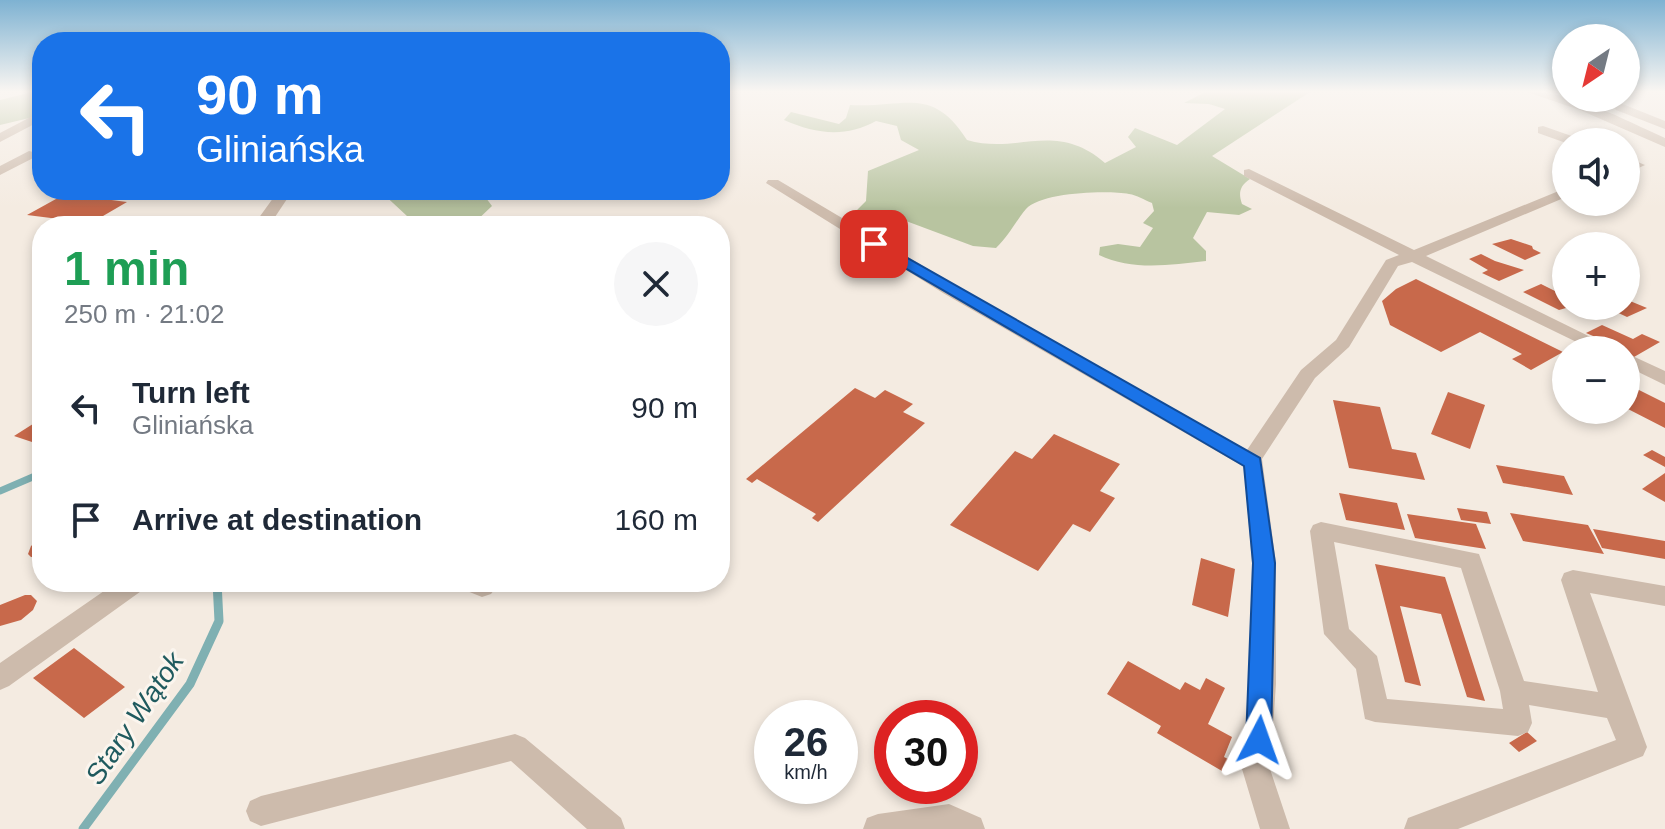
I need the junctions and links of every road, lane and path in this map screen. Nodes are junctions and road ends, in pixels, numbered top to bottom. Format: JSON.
{"nodes":[{"id":1,"x":1637,"y":131,"type":"edge"},
{"id":2,"x":1665,"y":143,"type":"edge"},
{"id":3,"x":32,"y":155,"type":"edge"},
{"id":4,"x":0,"y":171,"type":"edge"},
{"id":5,"x":1249,"y":173,"type":"dead end"},
{"id":6,"x":773,"y":183,"type":"dead end"},
{"id":7,"x":1552,"y":198,"type":"edge"},
{"id":8,"x":1413,"y":256,"type":"junction"},
{"id":9,"x":1579,"y":336,"type":"edge"},
{"id":10,"x":1640,"y":366,"type":"edge"},
{"id":11,"x":1665,"y":379,"type":"edge"},
{"id":12,"x":1250,"y":461,"type":"junction"},
{"id":13,"x":121,"y":592,"type":"edge"},
{"id":14,"x":1665,"y":596,"type":"edge"},
{"id":15,"x":0,"y":678,"type":"edge"},
{"id":16,"x":1514,"y":691,"type":"junction"},
{"id":17,"x":1617,"y":707,"type":"junction"},
{"id":18,"x":261,"y":811,"type":"dead end"},
{"id":19,"x":610,"y":829,"type":"edge"},
{"id":20,"x":878,"y":829,"type":"edge"},
{"id":21,"x":970,"y":829,"type":"edge"},
{"id":22,"x":1275,"y":829,"type":"edge"},
{"id":23,"x":1419,"y":829,"type":"edge"}],
"edges":[{"from":1,"to":2,"type":"street"},
{"from":3,"to":4,"type":"street"},
{"from":5,"to":8,"type":"street"},
{"from":6,"to":12,"type":"street"},
{"from":7,"to":8,"type":"street"},
{"from":8,"to":9,"type":"street"},
{"from":8,"to":12,"type":"street"},
{"from":10,"to":11,"type":"street"},
{"from":12,"to":22,"type":"street"},
{"from":13,"to":15,"type":"street"},
{"from":14,"to":17,"type":"street"},
{"from":16,"to":16,"type":"street"},
{"from":16,"to":17,"type":"street"},
{"from":17,"to":23,"type":"street"},
{"from":18,"to":19,"type":"street"},
{"from":20,"to":21,"type":"street"}]}
